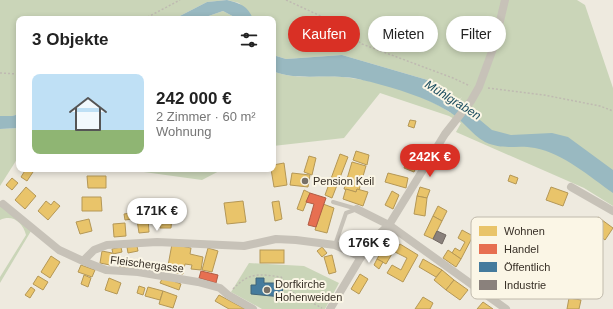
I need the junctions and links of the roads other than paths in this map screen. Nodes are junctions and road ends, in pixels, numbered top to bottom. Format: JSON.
{"nodes":[{"id":1,"x":505,"y":0,"type":"edge"},
{"id":2,"x":571,"y":187,"type":"dead end"},
{"id":3,"x":2,"y":202,"type":"edge"},
{"id":4,"x":333,"y":202,"type":"dead end"},
{"id":5,"x":357,"y":209,"type":"junction"},
{"id":6,"x":613,"y":211,"type":"edge"},
{"id":7,"x":389,"y":225,"type":"junction"},
{"id":8,"x":335,"y":245,"type":"junction"},
{"id":9,"x":361,"y":257,"type":"junction"},
{"id":10,"x":83,"y":261,"type":"junction"},
{"id":11,"x":471,"y":284,"type":"edge"},
{"id":12,"x":492,"y":299,"type":"edge"},
{"id":13,"x":253,"y":309,"type":"edge"},
{"id":14,"x":329,"y":309,"type":"edge"},
{"id":15,"x":506,"y":309,"type":"edge"}],
"edges":[{"from":1,"to":7,"type":"street"},
{"from":2,"to":6,"type":"street"},
{"from":3,"to":10,"type":"street","name":"Fleischergasse"},
{"from":4,"to":5,"type":"lane"},
{"from":5,"to":7,"type":"street"},
{"from":5,"to":8,"type":"lane"},
{"from":7,"to":9,"type":"street"},
{"from":7,"to":11,"type":"street"},
{"from":8,"to":9,"type":"street"},
{"from":8,"to":10,"type":"street"},
{"from":9,"to":14,"type":"street"},
{"from":10,"to":13,"type":"street","name":"Fleischergasse"},
{"from":12,"to":15,"type":"street"}]}
